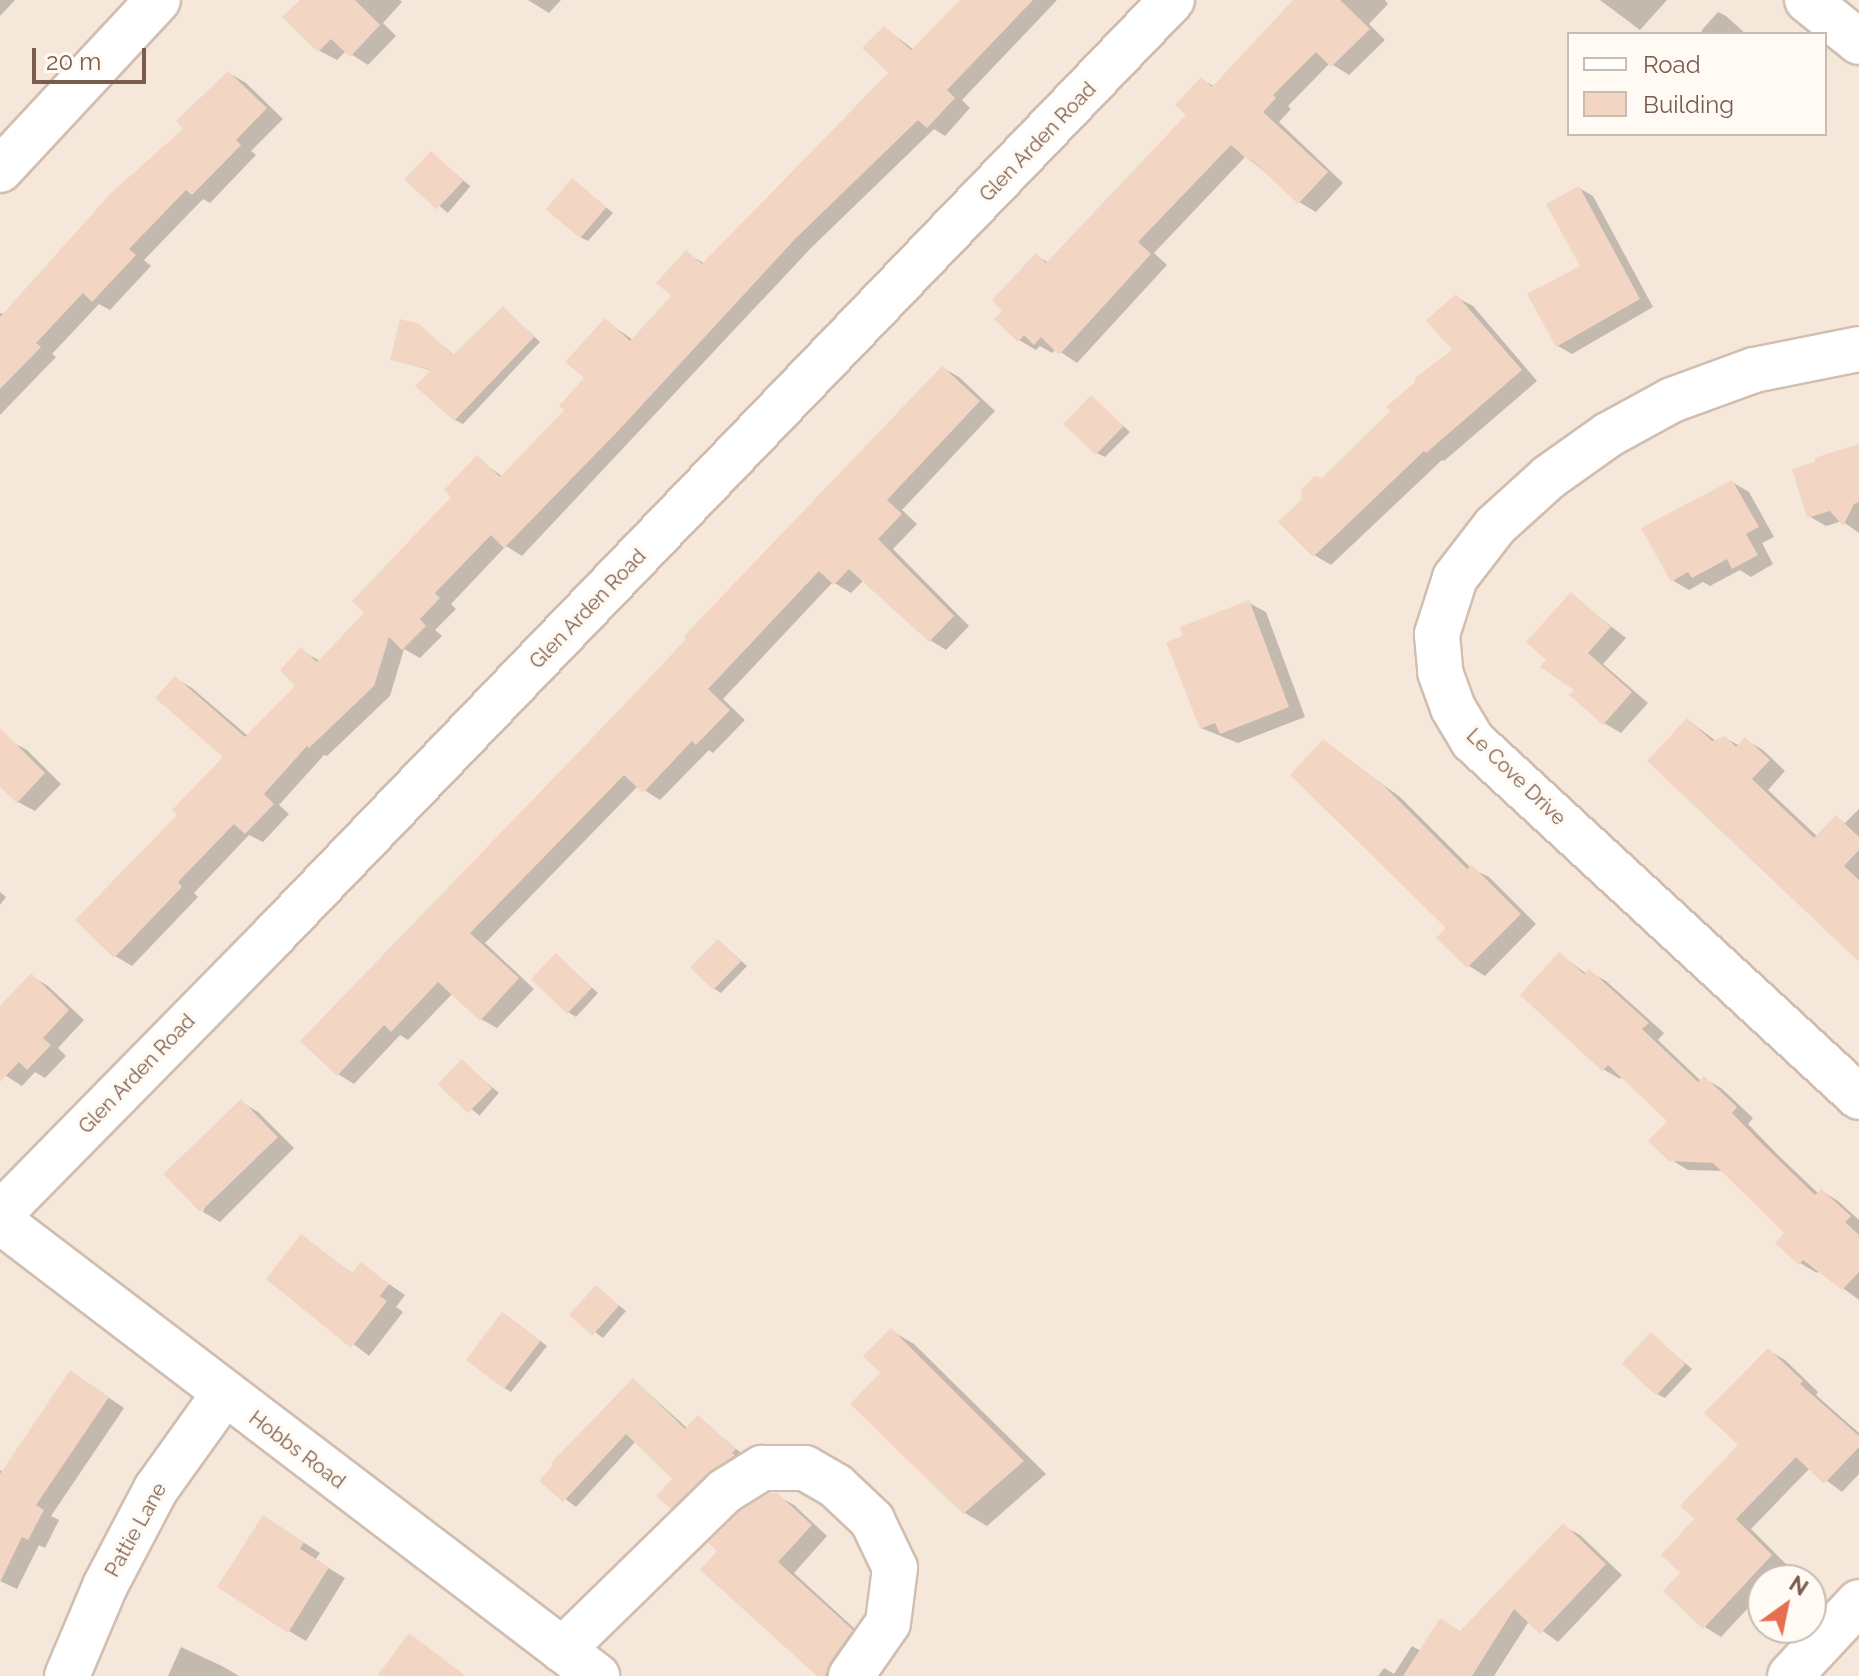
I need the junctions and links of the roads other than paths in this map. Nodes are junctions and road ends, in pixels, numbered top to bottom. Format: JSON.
{"nodes":[{"id":1,"x":158,"y":0,"type":"edge"},
{"id":2,"x":1172,"y":0,"type":"edge"},
{"id":3,"x":1807,"y":0,"type":"edge"},
{"id":4,"x":1859,"y":42,"type":"edge"},
{"id":5,"x":0,"y":170,"type":"edge"},
{"id":6,"x":1859,"y":349,"type":"edge"},
{"id":7,"x":1859,"y":1097,"type":"edge"},
{"id":8,"x":0,"y":1214,"type":"edge"},
{"id":9,"x":0,"y":1221,"type":"edge"},
{"id":10,"x":224,"y":1394,"type":"junction"},
{"id":11,"x":1859,"y":1602,"type":"edge"},
{"id":12,"x":562,"y":1650,"type":"junction"},
{"id":13,"x":1797,"y":1674,"type":"edge"},
{"id":14,"x":67,"y":1676,"type":"edge"},
{"id":15,"x":597,"y":1676,"type":"edge"},
{"id":16,"x":851,"y":1676,"type":"edge"}],
"edges":[{"from":1,"to":5,"type":"street"},
{"from":2,"to":8,"type":"street","name":"Glen Arden Road"},
{"from":3,"to":4,"type":"street"},
{"from":6,"to":7,"type":"street","name":"Le Cove Drive"},
{"from":9,"to":10,"type":"street","name":"Hobbs Road"},
{"from":10,"to":12,"type":"street","name":"Hobbs Road"},
{"from":10,"to":14,"type":"street","name":"Pattie Lane"},
{"from":11,"to":13,"type":"street"},
{"from":12,"to":15,"type":"street","name":"Hobbs Road"},
{"from":12,"to":16,"type":"street"}]}
